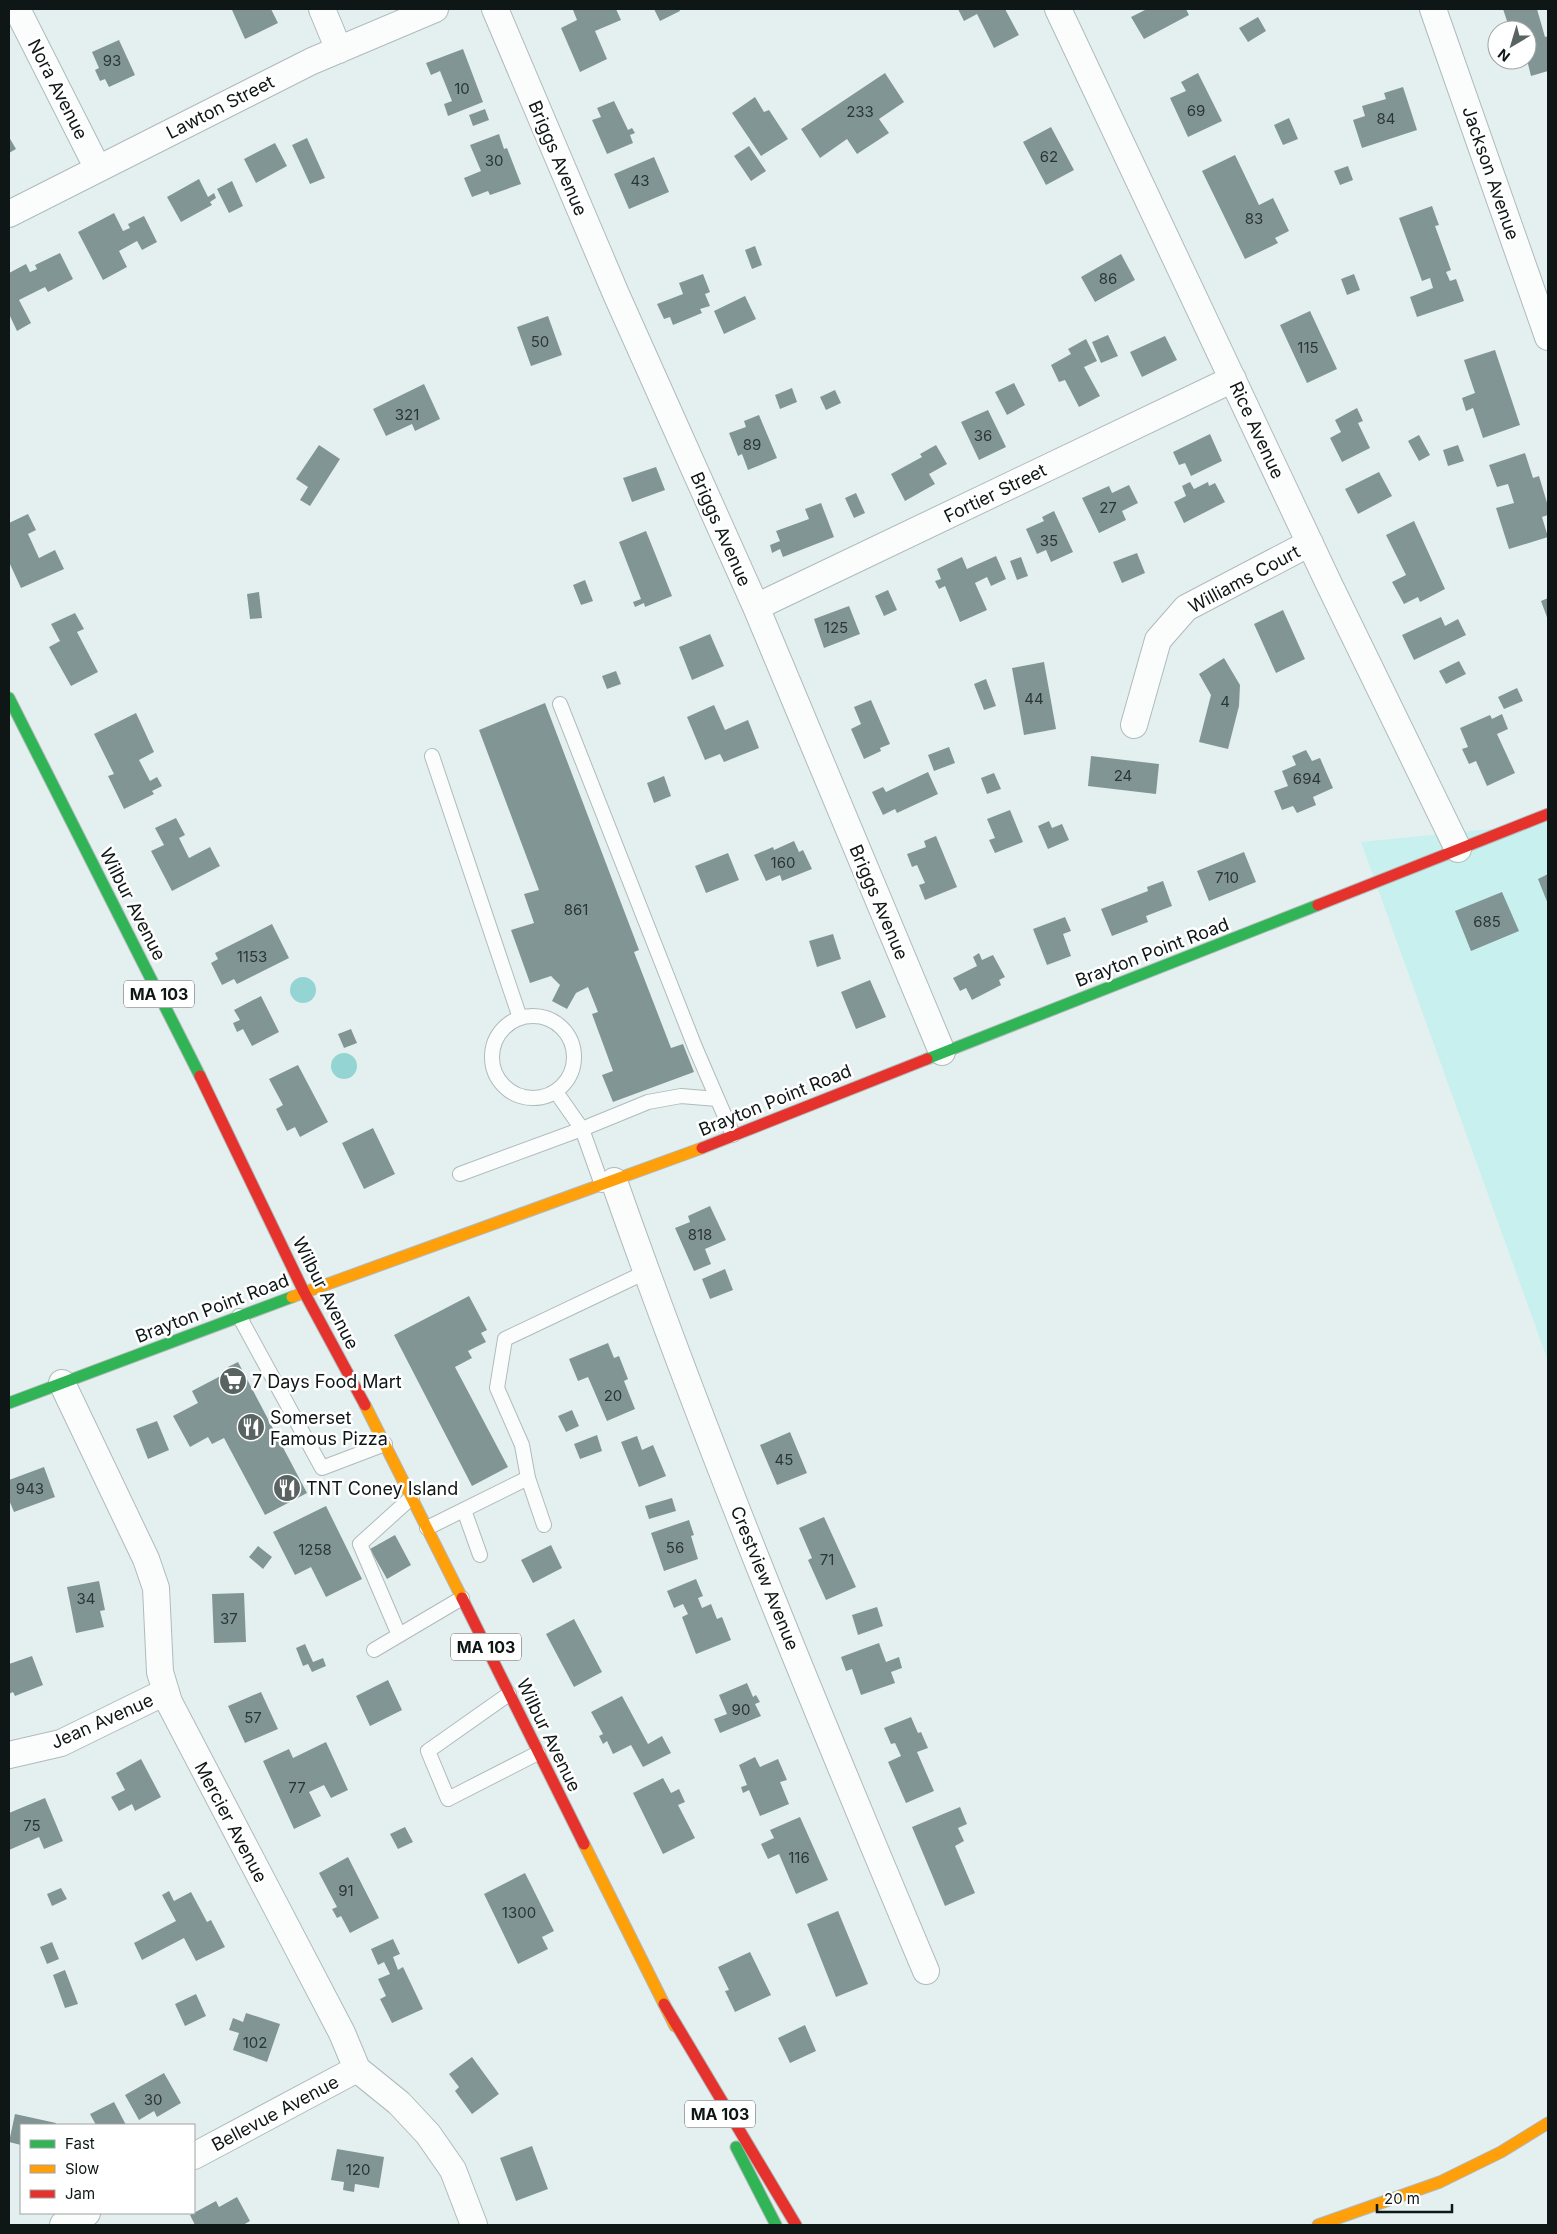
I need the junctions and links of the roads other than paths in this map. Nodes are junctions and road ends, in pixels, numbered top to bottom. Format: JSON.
{"nodes":[{"id":1,"x":17,"y":9,"type":"edge"},
{"id":2,"x":322,"y":9,"type":"edge"},
{"id":3,"x":435,"y":9,"type":"edge"},
{"id":4,"x":495,"y":9,"type":"edge"},
{"id":5,"x":1058,"y":9,"type":"edge"},
{"id":6,"x":1433,"y":9,"type":"edge"},
{"id":7,"x":340,"y":50,"type":"junction"},
{"id":8,"x":98,"y":169,"type":"junction"},
{"id":9,"x":9,"y":214,"type":"edge"},
{"id":10,"x":1548,"y":337,"type":"edge"},
{"id":11,"x":1233,"y":379,"type":"junction"},
{"id":12,"x":1310,"y":543,"type":"junction"},
{"id":13,"x":756,"y":607,"type":"junction"},
{"id":14,"x":9,"y":698,"type":"edge"},
{"id":15,"x":560,"y":704,"type":"dead end"},
{"id":16,"x":1134,"y":725,"type":"dead end"},
{"id":17,"x":432,"y":756,"type":"dead end"},
{"id":18,"x":1548,"y":814,"type":"edge"},
{"id":19,"x":1458,"y":849,"type":"junction"},
{"id":20,"x":520,"y":1018,"type":"junction"},
{"id":21,"x":942,"y":1052,"type":"junction"},
{"id":22,"x":556,"y":1092,"type":"junction"},
{"id":23,"x":717,"y":1099,"type":"junction"},
{"id":24,"x":582,"y":1128,"type":"junction"},
{"id":25,"x":733,"y":1135,"type":"junction"},
{"id":26,"x":460,"y":1174,"type":"dead end"},
{"id":27,"x":608,"y":1183,"type":"junction"},
{"id":28,"x":646,"y":1272,"type":"junction"},
{"id":29,"x":304,"y":1292,"type":"junction"},
{"id":30,"x":239,"y":1316,"type":"junction"},
{"id":31,"x":62,"y":1383,"type":"junction"},
{"id":32,"x":9,"y":1403,"type":"edge"},
{"id":33,"x":385,"y":1444,"type":"junction"},
{"id":34,"x":528,"y":1478,"type":"junction"},
{"id":35,"x":412,"y":1497,"type":"junction"},
{"id":36,"x":464,"y":1510,"type":"junction"},
{"id":37,"x":544,"y":1525,"type":"dead end"},
{"id":38,"x":427,"y":1528,"type":"junction"},
{"id":39,"x":480,"y":1555,"type":"dead end"},
{"id":40,"x":462,"y":1598,"type":"junction"},
{"id":41,"x":399,"y":1635,"type":"junction"},
{"id":42,"x":374,"y":1650,"type":"dead end"},
{"id":43,"x":166,"y":1692,"type":"junction"},
{"id":44,"x":509,"y":1694,"type":"junction"},
{"id":45,"x":538,"y":1753,"type":"junction"},
{"id":46,"x":9,"y":1755,"type":"edge"},
{"id":47,"x":926,"y":1971,"type":"dead end"},
{"id":48,"x":664,"y":2004,"type":"junction"},
{"id":49,"x":357,"y":2069,"type":"junction"},
{"id":50,"x":1548,"y":2123,"type":"edge"},
{"id":51,"x":195,"y":2155,"type":"edge"},
{"id":52,"x":85,"y":2214,"type":"edge"},
{"id":53,"x":64,"y":2225,"type":"edge"},
{"id":54,"x":474,"y":2225,"type":"edge"},
{"id":55,"x":776,"y":2225,"type":"edge"},
{"id":56,"x":796,"y":2225,"type":"edge"},
{"id":57,"x":1318,"y":2225,"type":"edge"}],
"edges":[{"from":1,"to":8,"type":"street","name":"Nora Avenue"},
{"from":2,"to":7,"type":"street"},
{"from":3,"to":7,"type":"street","name":"Lawton Street"},
{"from":4,"to":13,"type":"street","name":"Briggs Avenue"},
{"from":5,"to":11,"type":"street","name":"Rice Avenue"},
{"from":6,"to":10,"type":"street","name":"Jackson Avenue"},
{"from":7,"to":8,"type":"street","name":"Lawton Street"},
{"from":8,"to":9,"type":"street","name":"Lawton Street"},
{"from":11,"to":12,"type":"street","name":"Rice Avenue"},
{"from":11,"to":13,"type":"street","name":"Fortier Street"},
{"from":12,"to":16,"type":"street","name":"Williams Court"},
{"from":12,"to":19,"type":"street","name":"Rice Avenue"},
{"from":13,"to":21,"type":"street","name":"Briggs Avenue"},
{"from":14,"to":29,"type":"main road","name":"Wilbur Avenue","number":"MA 103"},
{"from":15,"to":23,"type":"lane"},
{"from":17,"to":20,"type":"lane"},
{"from":18,"to":19,"type":"main road","name":"Brayton Point Road"},
{"from":19,"to":21,"type":"main road","name":"Brayton Point Road"},
{"from":20,"to":22,"type":"lane"},
{"from":20,"to":22,"type":"lane"},
{"from":21,"to":25,"type":"main road","name":"Brayton Point Road"},
{"from":22,"to":24,"type":"lane"},
{"from":23,"to":24,"type":"lane"},
{"from":23,"to":25,"type":"lane"},
{"from":24,"to":26,"type":"lane"},
{"from":24,"to":27,"type":"lane"},
{"from":25,"to":27,"type":"main road","name":"Brayton Point Road"},
{"from":27,"to":28,"type":"street","name":"Crestview Avenue"},
{"from":27,"to":29,"type":"main road","name":"Brayton Point Road"},
{"from":28,"to":34,"type":"lane"},
{"from":28,"to":47,"type":"street","name":"Crestview Avenue"},
{"from":29,"to":30,"type":"main road","name":"Brayton Point Road"},
{"from":29,"to":33,"type":"main road","name":"Wilbur Avenue","number":"MA 103"},
{"from":30,"to":31,"type":"main road","name":"Brayton Point Road"},
{"from":30,"to":33,"type":"lane"},
{"from":31,"to":32,"type":"main road","name":"Brayton Point Road"},
{"from":31,"to":43,"type":"street","name":"Mercier Avenue"},
{"from":33,"to":35,"type":"main road","name":"Wilbur Avenue","number":"MA 103"},
{"from":34,"to":36,"type":"lane"},
{"from":34,"to":37,"type":"lane"},
{"from":35,"to":38,"type":"main road","name":"Wilbur Avenue","number":"MA 103"},
{"from":35,"to":41,"type":"lane"},
{"from":36,"to":38,"type":"lane"},
{"from":36,"to":39,"type":"lane"},
{"from":38,"to":40,"type":"main road","name":"Wilbur Avenue","number":"MA 103"},
{"from":40,"to":41,"type":"lane"},
{"from":40,"to":44,"type":"main road","name":"Wilbur Avenue","number":"MA 103"},
{"from":41,"to":42,"type":"lane"},
{"from":43,"to":46,"type":"street","name":"Jean Avenue"},
{"from":43,"to":49,"type":"street","name":"Mercier Avenue"},
{"from":44,"to":45,"type":"main road","name":"Wilbur Avenue","number":"MA 103"},
{"from":44,"to":45,"type":"lane"},
{"from":45,"to":48,"type":"main road","name":"Wilbur Avenue","number":"MA 103"},
{"from":48,"to":55,"type":"main road","name":"Wilbur Avenue","number":"MA 103"},
{"from":48,"to":56,"type":"main road"},
{"from":49,"to":51,"type":"street","name":"Bellevue Avenue"},
{"from":49,"to":54,"type":"street","name":"Mercier Avenue"},
{"from":50,"to":57,"type":"main road"},
{"from":52,"to":53,"type":"street"}]}
